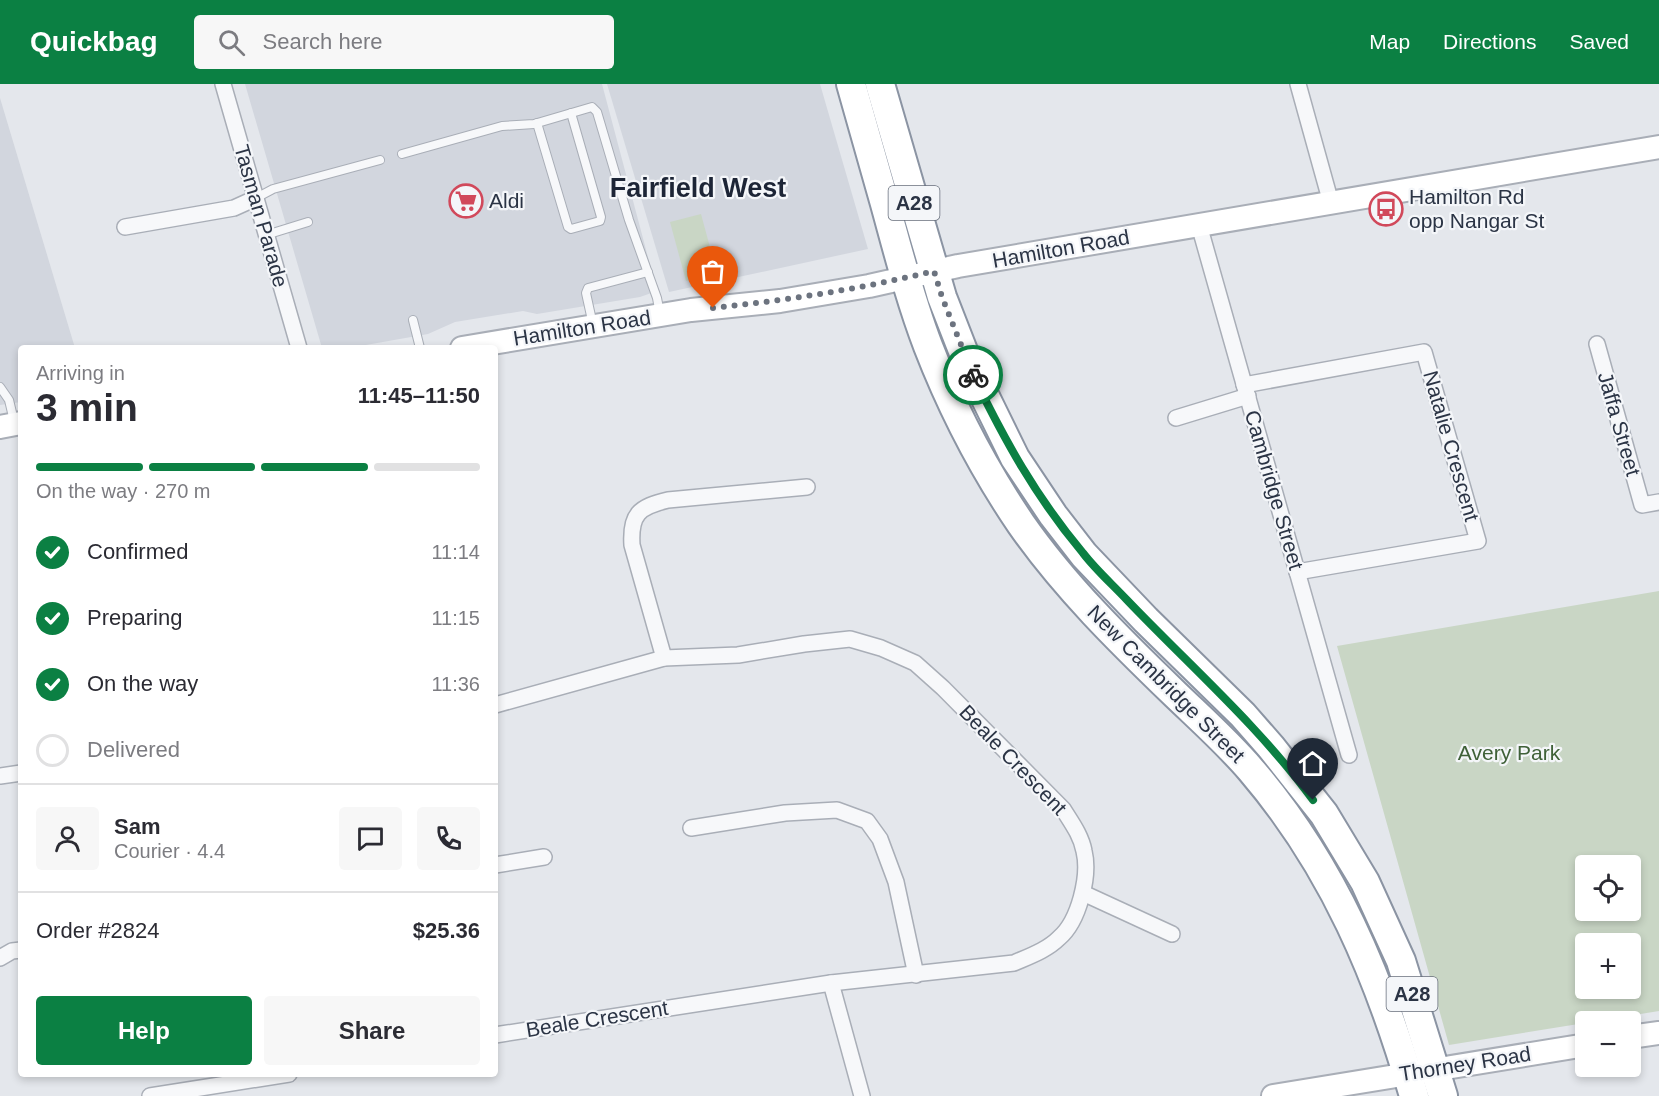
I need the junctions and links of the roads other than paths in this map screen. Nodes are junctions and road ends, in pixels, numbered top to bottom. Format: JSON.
{"nodes":[{"id":1,"x":223,"y":84,"type":"edge"},
{"id":2,"x":851,"y":84,"type":"edge"},
{"id":3,"x":880,"y":84,"type":"edge"},
{"id":4,"x":1298,"y":84,"type":"edge"},
{"id":5,"x":571,"y":113,"type":"junction"},
{"id":6,"x":537,"y":123,"type":"junction"},
{"id":7,"x":1659,"y":147,"type":"edge"},
{"id":8,"x":402,"y":154,"type":"dead end"},
{"id":9,"x":380,"y":160,"type":"dead end"},
{"id":10,"x":256,"y":198,"type":"junction"},
{"id":11,"x":1331,"y":203,"type":"junction"},
{"id":12,"x":308,"y":222,"type":"dead end"},
{"id":13,"x":1199,"y":225,"type":"junction"},
{"id":14,"x":125,"y":227,"type":"dead end"},
{"id":15,"x":266,"y":235,"type":"junction"},
{"id":16,"x":934,"y":271,"type":"junction"},
{"id":17,"x":648,"y":272,"type":"junction"},
{"id":18,"x":906,"y":278,"type":"junction"},
{"id":19,"x":660,"y":315,"type":"junction"},
{"id":20,"x":413,"y":320,"type":"dead end"},
{"id":21,"x":593,"y":326,"type":"junction"},
{"id":22,"x":1597,"y":344,"type":"dead end"},
{"id":23,"x":298,"y":345,"type":"edge"},
{"id":24,"x":419,"y":345,"type":"edge"},
{"id":25,"x":480,"y":345,"type":"edge"},
{"id":26,"x":0,"y":387,"type":"edge"},
{"id":27,"x":1246,"y":391,"type":"junction"},
{"id":28,"x":1176,"y":418,"type":"dead end"},
{"id":29,"x":12,"y":425,"type":"edge"},
{"id":30,"x":807,"y":487,"type":"dead end"},
{"id":31,"x":1659,"y":502,"type":"edge"},
{"id":32,"x":1297,"y":572,"type":"junction"},
{"id":33,"x":664,"y":658,"type":"junction"},
{"id":34,"x":498,"y":704,"type":"edge"},
{"id":35,"x":1349,"y":755,"type":"dead end"},
{"id":36,"x":18,"y":774,"type":"edge"},
{"id":37,"x":0,"y":777,"type":"edge"},
{"id":38,"x":691,"y":828,"type":"dead end"},
{"id":39,"x":544,"y":856,"type":"dead end"},
{"id":40,"x":498,"y":864,"type":"edge"},
{"id":41,"x":1083,"y":893,"type":"junction"},
{"id":42,"x":1172,"y":934,"type":"dead end"},
{"id":43,"x":18,"y":950,"type":"edge"},
{"id":44,"x":0,"y":958,"type":"edge"},
{"id":45,"x":916,"y":975,"type":"junction"},
{"id":46,"x":831,"y":983,"type":"junction"},
{"id":47,"x":498,"y":1033,"type":"edge"},
{"id":48,"x":1659,"y":1033,"type":"edge"},
{"id":49,"x":1641,"y":1035,"type":"edge"},
{"id":50,"x":1575,"y":1047,"type":"edge"},
{"id":51,"x":1435,"y":1068,"type":"junction"},
{"id":52,"x":271,"y":1077,"type":"edge"},
{"id":53,"x":1411,"y":1085,"type":"edge"},
{"id":54,"x":160,"y":1095,"type":"edge"},
{"id":55,"x":862,"y":1096,"type":"edge"},
{"id":56,"x":1273,"y":1096,"type":"edge"},
{"id":57,"x":1443,"y":1096,"type":"edge"}],
"edges":[{"from":1,"to":10,"type":"street","name":"Tasman Parade"},
{"from":2,"to":18,"type":"highway","number":"A28"},
{"from":3,"to":16,"type":"highway","number":"A28"},
{"from":4,"to":11,"type":"street"},
{"from":5,"to":6,"type":"lane"},
{"from":5,"to":6,"type":"lane"},
{"from":5,"to":17,"type":"lane"},
{"from":6,"to":8,"type":"lane"},
{"from":7,"to":11,"type":"main road","name":"Hamilton Road"},
{"from":9,"to":10,"type":"lane"},
{"from":10,"to":14,"type":"street"},
{"from":10,"to":15,"type":"street","name":"Tasman Parade"},
{"from":11,"to":13,"type":"main road","name":"Hamilton Road"},
{"from":12,"to":15,"type":"lane"},
{"from":13,"to":16,"type":"main road","name":"Hamilton Road"},
{"from":13,"to":27,"type":"street","name":"Cambridge Street"},
{"from":15,"to":23,"type":"street","name":"Tasman Parade"},
{"from":16,"to":18,"type":"main road","name":"Hamilton Road"},
{"from":16,"to":51,"type":"highway","name":"New Cambridge Street","number":"A28"},
{"from":17,"to":19,"type":"lane"},
{"from":17,"to":21,"type":"lane"},
{"from":18,"to":19,"type":"main road","name":"Hamilton Road"},
{"from":18,"to":53,"type":"highway","name":"New Cambridge Street","number":"A28"},
{"from":19,"to":21,"type":"main road","name":"Hamilton Road"},
{"from":20,"to":24,"type":"lane"},
{"from":21,"to":25,"type":"main road","name":"Hamilton Road"},
{"from":22,"to":31,"type":"street","name":"Jaffa Street"},
{"from":26,"to":29,"type":"lane"},
{"from":27,"to":28,"type":"street"},
{"from":27,"to":32,"type":"street","name":"Cambridge Street"},
{"from":27,"to":32,"type":"street","name":"Natalie Crescent"},
{"from":30,"to":33,"type":"street"},
{"from":32,"to":35,"type":"street","name":"Cambridge Street"},
{"from":33,"to":34,"type":"street","name":"Beale Crescent"},
{"from":33,"to":41,"type":"street","name":"Beale Crescent"},
{"from":36,"to":37,"type":"street"},
{"from":38,"to":45,"type":"street"},
{"from":39,"to":40,"type":"street"},
{"from":41,"to":42,"type":"street"},
{"from":41,"to":45,"type":"street","name":"Beale Crescent"},
{"from":43,"to":44,"type":"street"},
{"from":45,"to":46,"type":"street","name":"Beale Crescent"},
{"from":46,"to":47,"type":"street","name":"Beale Crescent"},
{"from":46,"to":55,"type":"street"},
{"from":48,"to":49,"type":"main road"},
{"from":50,"to":51,"type":"main road","name":"Thorney Road"},
{"from":51,"to":53,"type":"main road","name":"Thorney Road"},
{"from":51,"to":57,"type":"highway","name":"New Cambridge Street","number":"A28"},
{"from":52,"to":54,"type":"street"},
{"from":53,"to":56,"type":"main road","name":"Thorney Road"}]}
